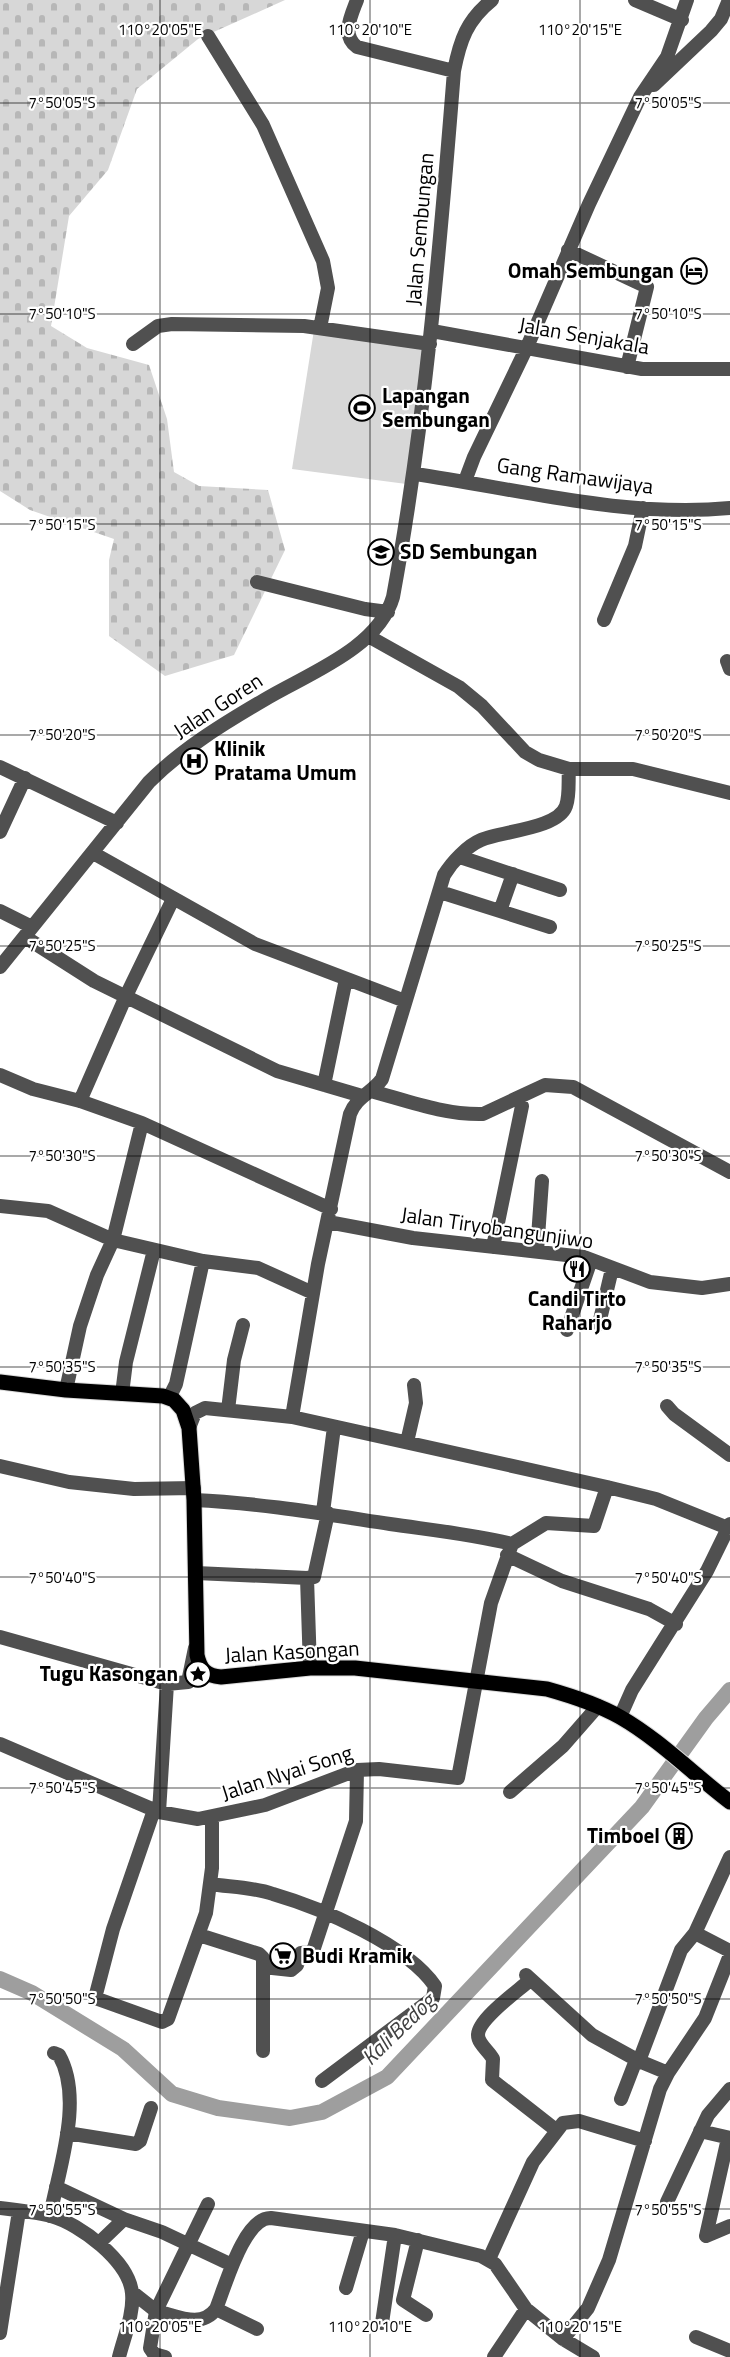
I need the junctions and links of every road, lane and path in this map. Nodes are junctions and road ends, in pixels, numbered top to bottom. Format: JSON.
{"nodes":[{"id":1,"x":357,"y":0,"type":"edge"},
{"id":2,"x":492,"y":0,"type":"edge"},
{"id":3,"x":635,"y":0,"type":"edge"},
{"id":4,"x":687,"y":0,"type":"edge"},
{"id":5,"x":729,"y":0,"type":"edge"},
{"id":6,"x":682,"y":20,"type":"junction"},
{"id":7,"x":208,"y":36,"type":"dead end"},
{"id":8,"x":454,"y":71,"type":"junction"},
{"id":9,"x":640,"y":97,"type":"junction"},
{"id":10,"x":568,"y":250,"type":"junction"},
{"id":11,"x":320,"y":328,"type":"junction"},
{"id":12,"x":431,"y":338,"type":"junction"},
{"id":13,"x":133,"y":344,"type":"dead end"},
{"id":14,"x":527,"y":347,"type":"junction"},
{"id":15,"x":627,"y":367,"type":"junction"},
{"id":16,"x":730,"y":369,"type":"edge"},
{"id":17,"x":415,"y":474,"type":"junction"},
{"id":18,"x":465,"y":481,"type":"junction"},
{"id":19,"x":643,"y":508,"type":"junction"},
{"id":20,"x":730,"y":508,"type":"edge"},
{"id":21,"x":257,"y":582,"type":"dead end"},
{"id":22,"x":388,"y":612,"type":"junction"},
{"id":23,"x":604,"y":620,"type":"dead end"},
{"id":24,"x":368,"y":636,"type":"junction"},
{"id":25,"x":730,"y":662,"type":"edge"},
{"id":26,"x":730,"y":669,"type":"edge"},
{"id":27,"x":0,"y":767,"type":"edge"},
{"id":28,"x":569,"y":769,"type":"junction"},
{"id":29,"x":25,"y":778,"type":"junction"},
{"id":30,"x":730,"y":793,"type":"edge"},
{"id":31,"x":117,"y":823,"type":"junction"},
{"id":32,"x":0,"y":832,"type":"edge"},
{"id":33,"x":93,"y":854,"type":"junction"},
{"id":34,"x":460,"y":857,"type":"junction"},
{"id":35,"x":513,"y":874,"type":"junction"},
{"id":36,"x":560,"y":890,"type":"dead end"},
{"id":37,"x":440,"y":892,"type":"junction"},
{"id":38,"x":173,"y":899,"type":"junction"},
{"id":39,"x":0,"y":911,"type":"edge"},
{"id":40,"x":500,"y":911,"type":"junction"},
{"id":41,"x":550,"y":927,"type":"dead end"},
{"id":42,"x":28,"y":932,"type":"junction"},
{"id":43,"x":3,"y":961,"type":"edge"},
{"id":44,"x":346,"y":979,"type":"junction"},
{"id":45,"x":126,"y":996,"type":"junction"},
{"id":46,"x":405,"y":1001,"type":"junction"},
{"id":47,"x":0,"y":1075,"type":"edge"},
{"id":48,"x":324,"y":1085,"type":"junction"},
{"id":49,"x":367,"y":1093,"type":"junction"},
{"id":50,"x":80,"y":1101,"type":"junction"},
{"id":51,"x":522,"y":1106,"type":"dead end"},
{"id":52,"x":142,"y":1123,"type":"junction"},
{"id":53,"x":730,"y":1172,"type":"edge"},
{"id":54,"x":542,"y":1181,"type":"dead end"},
{"id":55,"x":0,"y":1206,"type":"edge"},
{"id":56,"x":330,"y":1215,"type":"junction"},
{"id":57,"x":113,"y":1240,"type":"junction"},
{"id":58,"x":493,"y":1247,"type":"junction"},
{"id":59,"x":154,"y":1250,"type":"junction"},
{"id":60,"x":537,"y":1251,"type":"junction"},
{"id":61,"x":591,"y":1260,"type":"junction"},
{"id":62,"x":203,"y":1261,"type":"junction"},
{"id":63,"x":612,"y":1269,"type":"junction"},
{"id":64,"x":730,"y":1284,"type":"edge"},
{"id":65,"x":313,"y":1293,"type":"junction"},
{"id":66,"x":598,"y":1324,"type":"dead end"},
{"id":67,"x":243,"y":1325,"type":"dead end"},
{"id":68,"x":567,"y":1330,"type":"dead end"},
{"id":69,"x":0,"y":1382,"type":"edge"},
{"id":70,"x":414,"y":1385,"type":"dead end"},
{"id":71,"x":66,"y":1390,"type":"junction"},
{"id":72,"x":122,"y":1394,"type":"junction"},
{"id":73,"x":171,"y":1399,"type":"junction"},
{"id":74,"x":667,"y":1406,"type":"dead end"},
{"id":75,"x":213,"y":1408,"type":"junction"},
{"id":76,"x":228,"y":1410,"type":"junction"},
{"id":77,"x":292,"y":1417,"type":"junction"},
{"id":78,"x":334,"y":1427,"type":"junction"},
{"id":79,"x":189,"y":1428,"type":"junction"},
{"id":80,"x":407,"y":1442,"type":"junction"},
{"id":81,"x":730,"y":1455,"type":"edge"},
{"id":82,"x":0,"y":1466,"type":"edge"},
{"id":83,"x":607,"y":1487,"type":"junction"},
{"id":84,"x":194,"y":1494,"type":"junction"},
{"id":85,"x":325,"y":1512,"type":"junction"},
{"id":86,"x":729,"y":1526,"type":"edge"},
{"id":87,"x":509,"y":1550,"type":"junction"},
{"id":88,"x":196,"y":1573,"type":"junction"},
{"id":89,"x":307,"y":1578,"type":"junction"},
{"id":90,"x":676,"y":1624,"type":"junction"},
{"id":91,"x":0,"y":1638,"type":"edge"},
{"id":92,"x":196,"y":1643,"type":"junction"},
{"id":93,"x":310,"y":1668,"type":"junction"},
{"id":94,"x":221,"y":1677,"type":"junction"},
{"id":95,"x":477,"y":1682,"type":"junction"},
{"id":96,"x":167,"y":1684,"type":"junction"},
{"id":97,"x":184,"y":1684,"type":"junction"},
{"id":98,"x":598,"y":1706,"type":"junction"},
{"id":99,"x":620,"y":1717,"type":"junction"},
{"id":100,"x":0,"y":1744,"type":"edge"},
{"id":101,"x":357,"y":1770,"type":"junction"},
{"id":102,"x":510,"y":1792,"type":"dead end"},
{"id":103,"x":730,"y":1802,"type":"edge"},
{"id":104,"x":157,"y":1811,"type":"junction"},
{"id":105,"x":212,"y":1817,"type":"junction"},
{"id":106,"x":730,"y":1857,"type":"edge"},
{"id":107,"x":210,"y":1884,"type":"junction"},
{"id":108,"x":326,"y":1912,"type":"junction"},
{"id":109,"x":695,"y":1934,"type":"junction"},
{"id":110,"x":199,"y":1935,"type":"junction"},
{"id":111,"x":730,"y":1953,"type":"edge"},
{"id":112,"x":263,"y":1967,"type":"junction"},
{"id":113,"x":263,"y":2051,"type":"dead end"},
{"id":114,"x":54,"y":2053,"type":"dead end"},
{"id":115,"x":637,"y":2060,"type":"junction"},
{"id":116,"x":668,"y":2073,"type":"junction"},
{"id":117,"x":322,"y":2081,"type":"dead end"},
{"id":118,"x":730,"y":2089,"type":"edge"},
{"id":119,"x":621,"y":2100,"type":"dead end"},
{"id":120,"x":151,"y":2108,"type":"dead end"},
{"id":121,"x":556,"y":2130,"type":"junction"},
{"id":122,"x":700,"y":2131,"type":"junction"},
{"id":123,"x":67,"y":2133,"type":"junction"},
{"id":124,"x":729,"y":2138,"type":"edge"},
{"id":125,"x":645,"y":2141,"type":"junction"},
{"id":126,"x":56,"y":2187,"type":"junction"},
{"id":127,"x":667,"y":2202,"type":"dead end"},
{"id":128,"x":208,"y":2204,"type":"dead end"},
{"id":129,"x":0,"y":2208,"type":"edge"},
{"id":130,"x":19,"y":2211,"type":"junction"},
{"id":131,"x":50,"y":2216,"type":"junction"},
{"id":132,"x":124,"y":2219,"type":"junction"},
{"id":133,"x":730,"y":2226,"type":"edge"},
{"id":134,"x":363,"y":2231,"type":"junction"},
{"id":135,"x":395,"y":2235,"type":"junction"},
{"id":136,"x":418,"y":2240,"type":"junction"},
{"id":137,"x":99,"y":2243,"type":"junction"},
{"id":138,"x":186,"y":2244,"type":"junction"},
{"id":139,"x":489,"y":2259,"type":"junction"},
{"id":140,"x":232,"y":2265,"type":"junction"},
{"id":141,"x":346,"y":2288,"type":"dead end"},
{"id":142,"x":132,"y":2292,"type":"junction"},
{"id":143,"x":3,"y":2304,"type":"edge"},
{"id":144,"x":216,"y":2309,"type":"junction"},
{"id":145,"x":526,"y":2309,"type":"junction"},
{"id":146,"x":156,"y":2311,"type":"junction"},
{"id":147,"x":426,"y":2315,"type":"dead end"},
{"id":148,"x":382,"y":2323,"type":"dead end"},
{"id":149,"x":257,"y":2329,"type":"dead end"},
{"id":150,"x":0,"y":2333,"type":"edge"},
{"id":151,"x":696,"y":2337,"type":"dead end"},
{"id":152,"x":563,"y":2339,"type":"junction"},
{"id":153,"x":730,"y":2351,"type":"edge"},
{"id":154,"x":576,"y":2353,"type":"edge"},
{"id":155,"x":119,"y":2357,"type":"edge"},
{"id":156,"x":165,"y":2357,"type":"edge"},
{"id":157,"x":494,"y":2357,"type":"edge"},
{"id":158,"x":593,"y":2357,"type":"edge"}],
"edges":[{"from":1,"to":8,"type":"street"},
{"from":2,"to":8,"type":"street","name":"Jalan Sembungan"},
{"from":3,"to":6,"type":"street"},
{"from":4,"to":6,"type":"street"},
{"from":5,"to":9,"type":"street"},
{"from":6,"to":9,"type":"street"},
{"from":7,"to":11,"type":"street"},
{"from":8,"to":12,"type":"street","name":"Jalan Sembungan"},
{"from":9,"to":10,"type":"street"},
{"from":10,"to":14,"type":"street"},
{"from":10,"to":15,"type":"street"},
{"from":11,"to":12,"type":"street","name":"Jalan Senjakala"},
{"from":11,"to":13,"type":"street","name":"Jalan Senjakala"},
{"from":12,"to":14,"type":"street","name":"Jalan Senjakala"},
{"from":12,"to":17,"type":"street","name":"Jalan Sembungan"},
{"from":14,"to":15,"type":"street","name":"Jalan Senjakala"},
{"from":14,"to":18,"type":"street"},
{"from":15,"to":16,"type":"street","name":"Jalan Senjakala"},
{"from":17,"to":18,"type":"street","name":"Gang Ramawijaya"},
{"from":17,"to":22,"type":"street","name":"Jalan Goren"},
{"from":18,"to":19,"type":"street","name":"Gang Ramawijaya"},
{"from":19,"to":20,"type":"street","name":"Gang Ramawijaya"},
{"from":19,"to":23,"type":"street"},
{"from":21,"to":22,"type":"street"},
{"from":22,"to":24,"type":"street","name":"Jalan Goren"},
{"from":24,"to":28,"type":"street"},
{"from":24,"to":31,"type":"street","name":"Jalan Goren"},
{"from":25,"to":26,"type":"street"},
{"from":27,"to":29,"type":"street"},
{"from":28,"to":30,"type":"street"},
{"from":28,"to":34,"type":"street"},
{"from":29,"to":31,"type":"street"},
{"from":29,"to":32,"type":"street"},
{"from":31,"to":33,"type":"street","name":"Jalan Goren"},
{"from":33,"to":38,"type":"street"},
{"from":33,"to":42,"type":"street","name":"Jalan Goren"},
{"from":34,"to":35,"type":"street"},
{"from":34,"to":37,"type":"street"},
{"from":35,"to":36,"type":"street"},
{"from":35,"to":40,"type":"street"},
{"from":37,"to":40,"type":"street"},
{"from":37,"to":46,"type":"street"},
{"from":38,"to":44,"type":"street"},
{"from":38,"to":45,"type":"street"},
{"from":39,"to":42,"type":"street"},
{"from":40,"to":41,"type":"street"},
{"from":42,"to":43,"type":"street","name":"Jalan Goren"},
{"from":42,"to":45,"type":"street"},
{"from":44,"to":46,"type":"street"},
{"from":44,"to":48,"type":"street"},
{"from":45,"to":48,"type":"street"},
{"from":45,"to":50,"type":"street"},
{"from":46,"to":49,"type":"street"},
{"from":47,"to":50,"type":"street","name":"Jalan Tiryobangunjiwo"},
{"from":48,"to":49,"type":"street"},
{"from":49,"to":53,"type":"street"},
{"from":49,"to":56,"type":"street"},
{"from":50,"to":52,"type":"street","name":"Jalan Tiryobangunjiwo"},
{"from":51,"to":58,"type":"street"},
{"from":52,"to":56,"type":"street","name":"Jalan Tiryobangunjiwo"},
{"from":52,"to":57,"type":"street"},
{"from":54,"to":60,"type":"street"},
{"from":55,"to":57,"type":"street"},
{"from":56,"to":58,"type":"street","name":"Jalan Tiryobangunjiwo"},
{"from":56,"to":65,"type":"street"},
{"from":57,"to":59,"type":"street"},
{"from":57,"to":71,"type":"street"},
{"from":58,"to":60,"type":"street","name":"Jalan Tiryobangunjiwo"},
{"from":59,"to":62,"type":"street"},
{"from":59,"to":72,"type":"street"},
{"from":60,"to":61,"type":"street","name":"Jalan Tiryobangunjiwo"},
{"from":61,"to":63,"type":"street","name":"Jalan Tiryobangunjiwo"},
{"from":61,"to":68,"type":"street"},
{"from":62,"to":65,"type":"street"},
{"from":62,"to":73,"type":"street"},
{"from":63,"to":64,"type":"street","name":"Jalan Tiryobangunjiwo"},
{"from":63,"to":66,"type":"street"},
{"from":65,"to":77,"type":"street"},
{"from":67,"to":76,"type":"street"},
{"from":69,"to":71,"type":"main road"},
{"from":70,"to":80,"type":"street"},
{"from":71,"to":72,"type":"main road"},
{"from":72,"to":73,"type":"main road"},
{"from":73,"to":75,"type":"street"},
{"from":73,"to":79,"type":"main road","name":"Jalan Kasongan"},
{"from":74,"to":81,"type":"street"},
{"from":75,"to":76,"type":"street"},
{"from":75,"to":79,"type":"street"},
{"from":76,"to":77,"type":"street"},
{"from":77,"to":78,"type":"street"},
{"from":78,"to":80,"type":"street"},
{"from":78,"to":85,"type":"street"},
{"from":79,"to":84,"type":"main road","name":"Jalan Kasongan"},
{"from":80,"to":83,"type":"street"},
{"from":82,"to":84,"type":"street"},
{"from":83,"to":86,"type":"street"},
{"from":83,"to":87,"type":"street"},
{"from":84,"to":85,"type":"street"},
{"from":84,"to":88,"type":"main road","name":"Jalan Kasongan"},
{"from":85,"to":87,"type":"street"},
{"from":85,"to":89,"type":"street"},
{"from":86,"to":90,"type":"street"},
{"from":87,"to":90,"type":"street"},
{"from":87,"to":95,"type":"street"},
{"from":88,"to":89,"type":"street"},
{"from":88,"to":92,"type":"main road","name":"Jalan Kasongan"},
{"from":89,"to":93,"type":"street"},
{"from":90,"to":99,"type":"street"},
{"from":91,"to":96,"type":"street"},
{"from":92,"to":94,"type":"main road","name":"Jalan Kasongan"},
{"from":92,"to":97,"type":"street"},
{"from":93,"to":94,"type":"main road","name":"Jalan Kasongan"},
{"from":93,"to":95,"type":"main road","name":"Jalan Kasongan"},
{"from":94,"to":97,"type":"street"},
{"from":95,"to":98,"type":"main road","name":"Jalan Kasongan"},
{"from":95,"to":101,"type":"street","name":"Jalan Nyai Song"},
{"from":96,"to":97,"type":"street"},
{"from":96,"to":104,"type":"street"},
{"from":98,"to":99,"type":"main road","name":"Jalan Kasongan"},
{"from":98,"to":102,"type":"street"},
{"from":99,"to":103,"type":"main road","name":"Jalan Kasongan"},
{"from":100,"to":104,"type":"street","name":"Jalan Nyai Song"},
{"from":101,"to":105,"type":"street","name":"Jalan Nyai Song"},
{"from":101,"to":108,"type":"street"},
{"from":104,"to":105,"type":"street","name":"Jalan Nyai Song"},
{"from":104,"to":110,"type":"street"},
{"from":105,"to":107,"type":"street"},
{"from":106,"to":109,"type":"street"},
{"from":107,"to":108,"type":"street"},
{"from":107,"to":110,"type":"street"},
{"from":108,"to":112,"type":"street"},
{"from":108,"to":117,"type":"street"},
{"from":109,"to":111,"type":"street"},
{"from":109,"to":115,"type":"street"},
{"from":110,"to":112,"type":"street"},
{"from":111,"to":116,"type":"street"},
{"from":112,"to":113,"type":"street"},
{"from":114,"to":123,"type":"street"},
{"from":115,"to":116,"type":"street"},
{"from":115,"to":119,"type":"street"},
{"from":115,"to":121,"type":"street"},
{"from":116,"to":125,"type":"street"},
{"from":118,"to":122,"type":"street"},
{"from":120,"to":123,"type":"street"},
{"from":121,"to":125,"type":"street"},
{"from":121,"to":139,"type":"street"},
{"from":122,"to":124,"type":"street"},
{"from":122,"to":127,"type":"street"},
{"from":123,"to":126,"type":"street"},
{"from":124,"to":133,"type":"street"},
{"from":125,"to":152,"type":"street"},
{"from":126,"to":131,"type":"street"},
{"from":126,"to":132,"type":"street"},
{"from":128,"to":138,"type":"street"},
{"from":129,"to":130,"type":"street"},
{"from":130,"to":131,"type":"street"},
{"from":130,"to":143,"type":"street"},
{"from":131,"to":137,"type":"street"},
{"from":132,"to":137,"type":"street"},
{"from":132,"to":138,"type":"street"},
{"from":134,"to":135,"type":"street"},
{"from":134,"to":140,"type":"street"},
{"from":134,"to":141,"type":"street"},
{"from":135,"to":136,"type":"street"},
{"from":135,"to":148,"type":"street"},
{"from":136,"to":139,"type":"street"},
{"from":136,"to":147,"type":"street"},
{"from":137,"to":142,"type":"street"},
{"from":138,"to":140,"type":"street"},
{"from":138,"to":146,"type":"street"},
{"from":139,"to":145,"type":"street"},
{"from":140,"to":144,"type":"street"},
{"from":142,"to":146,"type":"street"},
{"from":142,"to":155,"type":"street"},
{"from":143,"to":150,"type":"street"},
{"from":144,"to":146,"type":"street"},
{"from":144,"to":149,"type":"street"},
{"from":145,"to":152,"type":"street"},
{"from":145,"to":157,"type":"street"},
{"from":146,"to":156,"type":"street"},
{"from":151,"to":153,"type":"street"},
{"from":152,"to":154,"type":"street"},
{"from":154,"to":158,"type":"street"}]}
